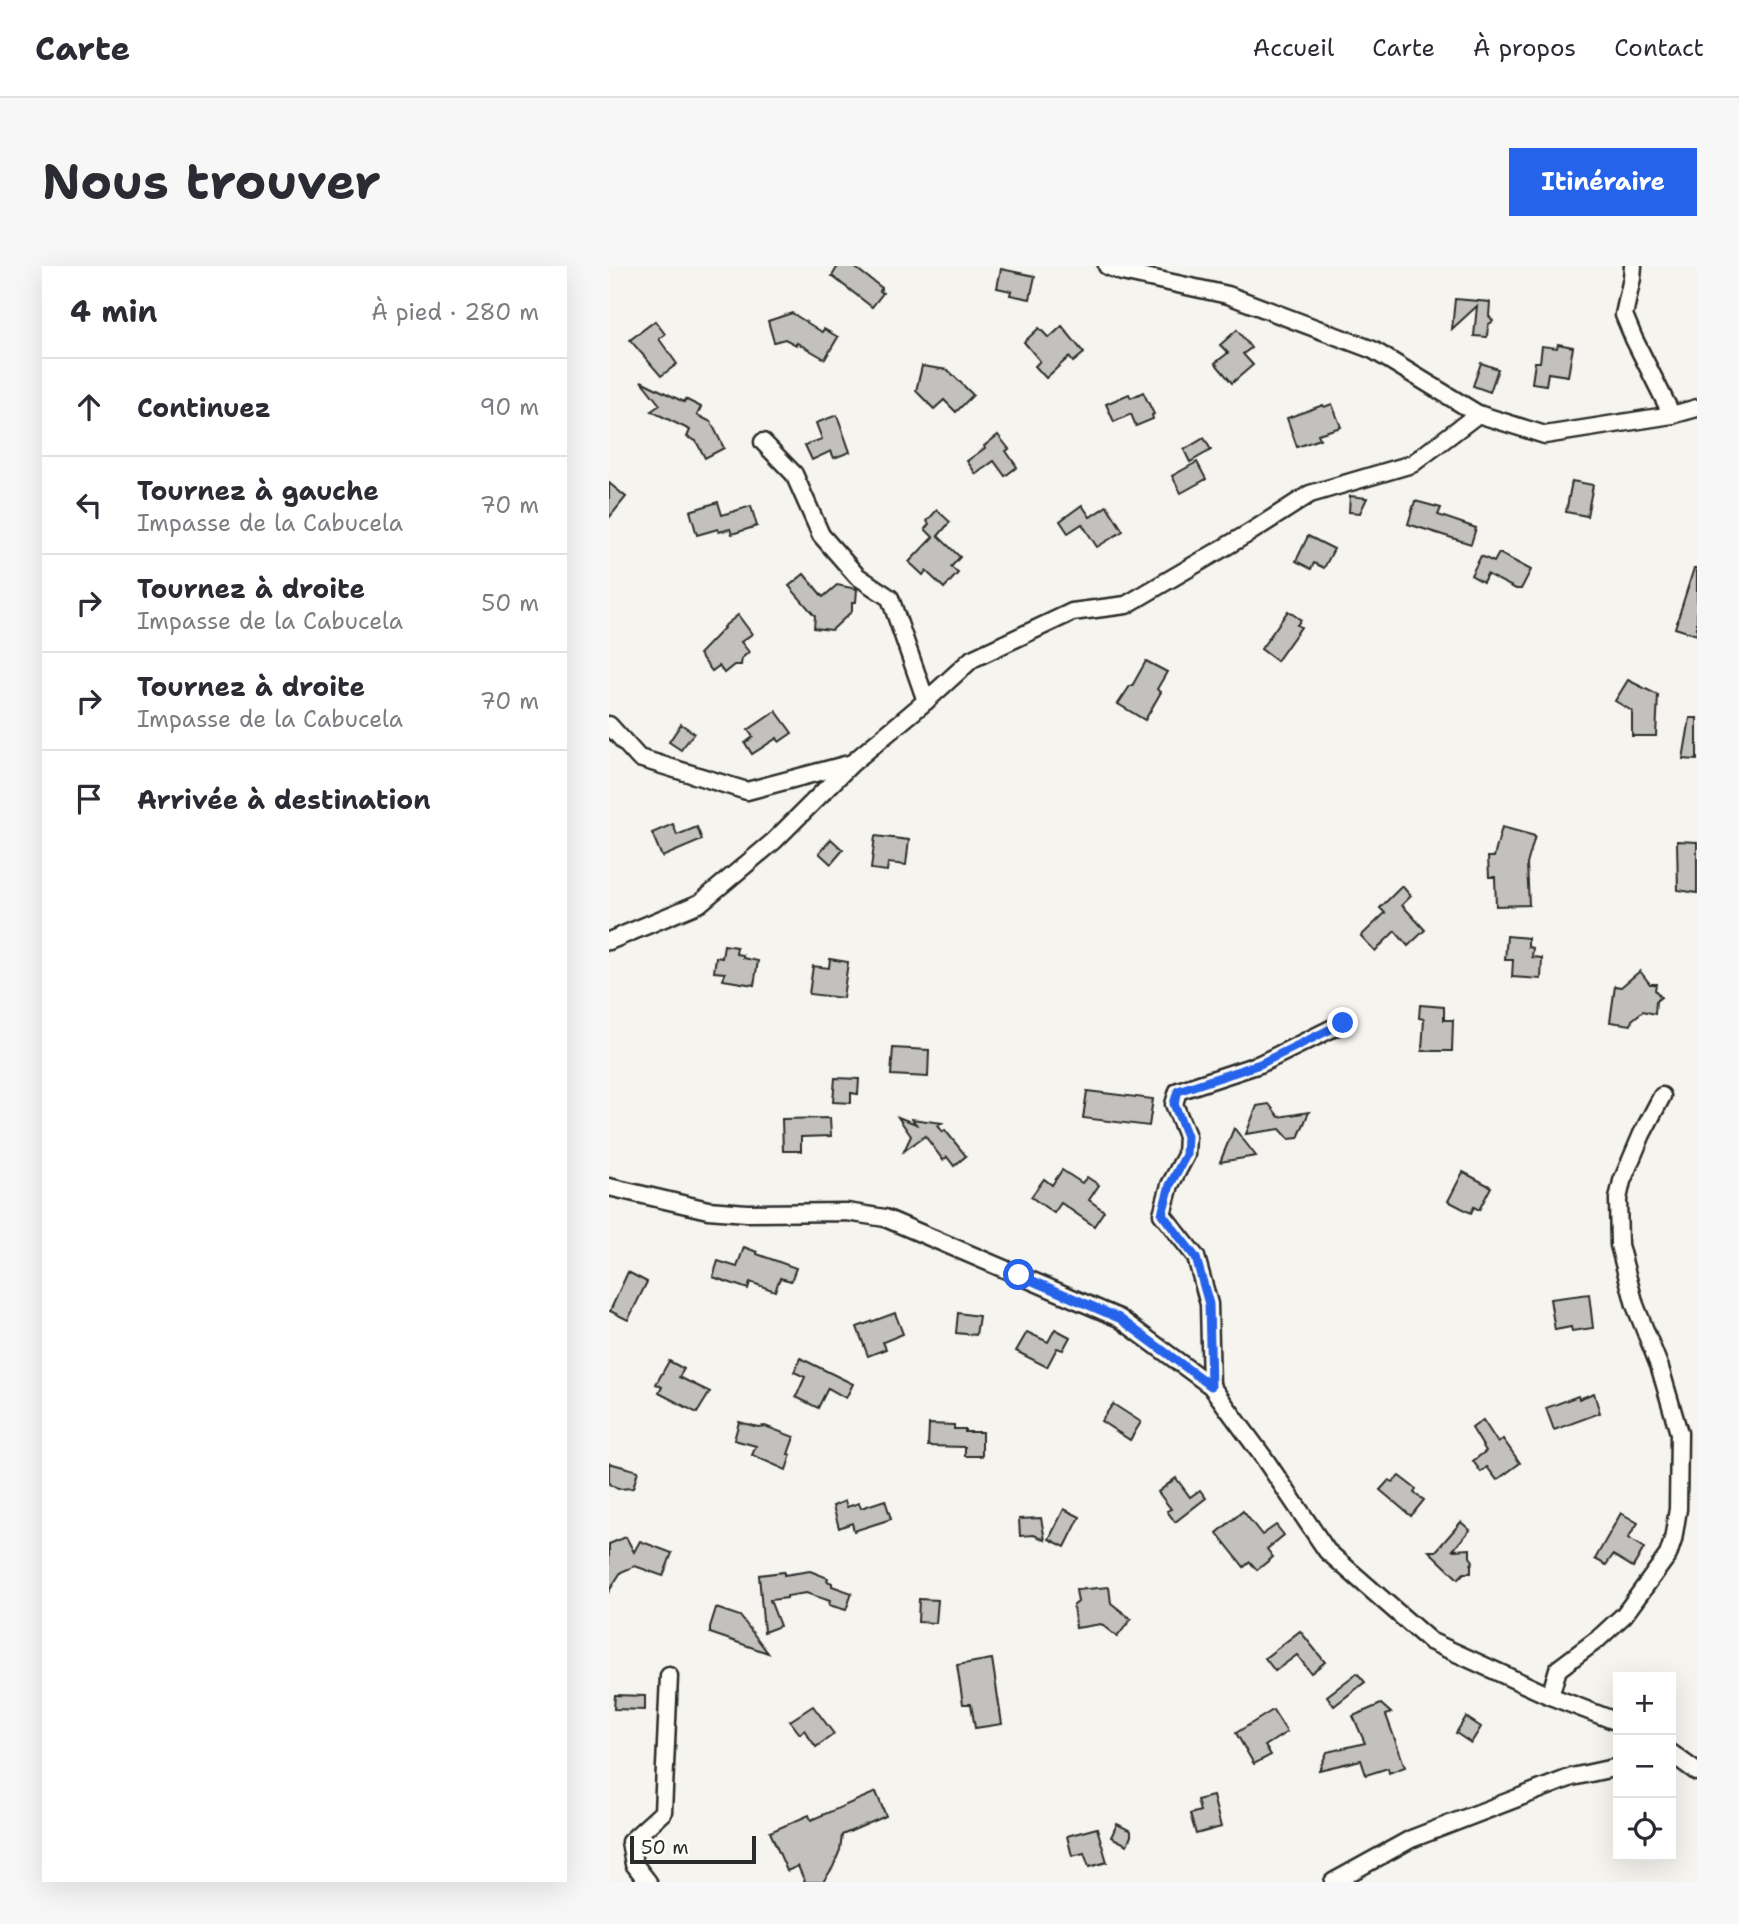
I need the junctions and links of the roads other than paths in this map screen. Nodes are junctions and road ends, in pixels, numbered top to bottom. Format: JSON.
{"nodes":[{"id":1,"x":1107,"y":266,"type":"edge"},
{"id":2,"x":1633,"y":266,"type":"edge"},
{"id":3,"x":1697,"y":408,"type":"edge"},
{"id":4,"x":1478,"y":414,"type":"junction"},
{"id":5,"x":1672,"y":415,"type":"junction"},
{"id":6,"x":762,"y":442,"type":"dead end"},
{"id":7,"x":926,"y":701,"type":"junction"},
{"id":8,"x":609,"y":725,"type":"edge"},
{"id":9,"x":851,"y":764,"type":"junction"},
{"id":10,"x":609,"y":941,"type":"edge"},
{"id":11,"x":1343,"y":1023,"type":"dead end"},
{"id":12,"x":1662,"y":1096,"type":"dead end"},
{"id":13,"x":609,"y":1187,"type":"edge"},
{"id":14,"x":1211,"y":1386,"type":"junction"},
{"id":15,"x":669,"y":1676,"type":"dead end"},
{"id":16,"x":1550,"y":1696,"type":"junction"},
{"id":17,"x":1613,"y":1720,"type":"edge"},
{"id":18,"x":1676,"y":1758,"type":"edge"},
{"id":19,"x":1613,"y":1768,"type":"edge"},
{"id":20,"x":1697,"y":1772,"type":"edge"},
{"id":21,"x":648,"y":1882,"type":"edge"},
{"id":22,"x":1333,"y":1882,"type":"edge"}],
"edges":[{"from":1,"to":4,"type":"street"},
{"from":2,"to":5,"type":"street"},
{"from":3,"to":5,"type":"street"},
{"from":4,"to":5,"type":"street"},
{"from":4,"to":7,"type":"street"},
{"from":6,"to":7,"type":"street"},
{"from":7,"to":9,"type":"street"},
{"from":8,"to":9,"type":"street"},
{"from":9,"to":10,"type":"street"},
{"from":11,"to":14,"type":"street"},
{"from":12,"to":16,"type":"street"},
{"from":13,"to":14,"type":"street"},
{"from":14,"to":16,"type":"street"},
{"from":15,"to":21,"type":"street"},
{"from":16,"to":17,"type":"street"},
{"from":18,"to":20,"type":"street"},
{"from":19,"to":22,"type":"street"}]}
